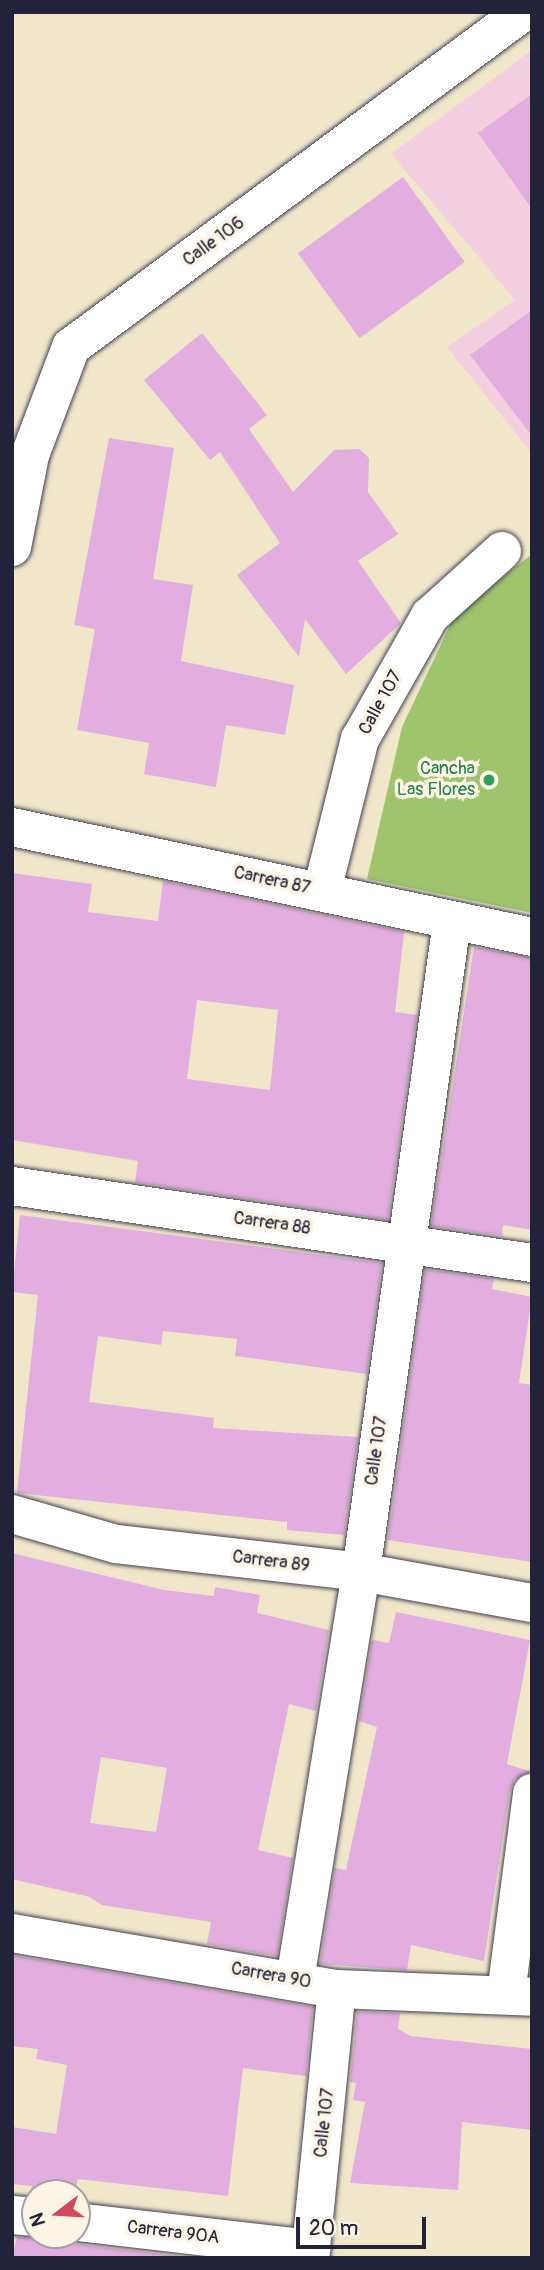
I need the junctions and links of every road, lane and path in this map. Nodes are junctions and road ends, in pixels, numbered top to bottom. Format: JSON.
{"nodes":[{"id":1,"x":523,"y":12,"type":"edge"},
{"id":2,"x":12,"y":547,"type":"edge"},
{"id":3,"x":502,"y":551,"type":"dead end"},
{"id":4,"x":12,"y":827,"type":"edge"},
{"id":5,"x":322,"y":891,"type":"junction"},
{"id":6,"x":452,"y":921,"type":"junction"},
{"id":7,"x":532,"y":937,"type":"edge"},
{"id":8,"x":12,"y":1186,"type":"edge"},
{"id":9,"x":405,"y":1244,"type":"junction"},
{"id":10,"x":532,"y":1263,"type":"edge"},
{"id":11,"x":12,"y":1514,"type":"edge"},
{"id":12,"x":361,"y":1572,"type":"junction"},
{"id":13,"x":532,"y":1603,"type":"edge"},
{"id":14,"x":532,"y":1793,"type":"edge"},
{"id":15,"x":12,"y":1933,"type":"edge"},
{"id":16,"x":295,"y":1980,"type":"junction"},
{"id":17,"x":337,"y":1989,"type":"junction"},
{"id":18,"x":519,"y":1996,"type":"edge"},
{"id":19,"x":91,"y":2224,"type":"edge"},
{"id":20,"x":311,"y":2253,"type":"edge"}],
"edges":[{"from":1,"to":2,"type":"street","name":"Calle 106"},
{"from":3,"to":5,"type":"street","name":"Calle 107"},
{"from":4,"to":5,"type":"street","name":"Carrera 87"},
{"from":5,"to":6,"type":"street","name":"Carrera 87"},
{"from":6,"to":7,"type":"street","name":"Carrera 87"},
{"from":6,"to":9,"type":"street","name":"Calle 107"},
{"from":8,"to":9,"type":"street","name":"Carrera 88"},
{"from":9,"to":10,"type":"street","name":"Carrera 88"},
{"from":9,"to":12,"type":"street","name":"Calle 107"},
{"from":11,"to":12,"type":"street","name":"Carrera 89"},
{"from":12,"to":13,"type":"street","name":"Carrera 89"},
{"from":12,"to":16,"type":"street","name":"Calle 107"},
{"from":14,"to":18,"type":"street"},
{"from":15,"to":16,"type":"street","name":"Carrera 90"},
{"from":16,"to":17,"type":"street","name":"Carrera 90"},
{"from":17,"to":18,"type":"street","name":"Carrera 90"},
{"from":17,"to":20,"type":"street","name":"Calle 107"},
{"from":19,"to":20,"type":"street","name":"Carrera 90A"}]}
